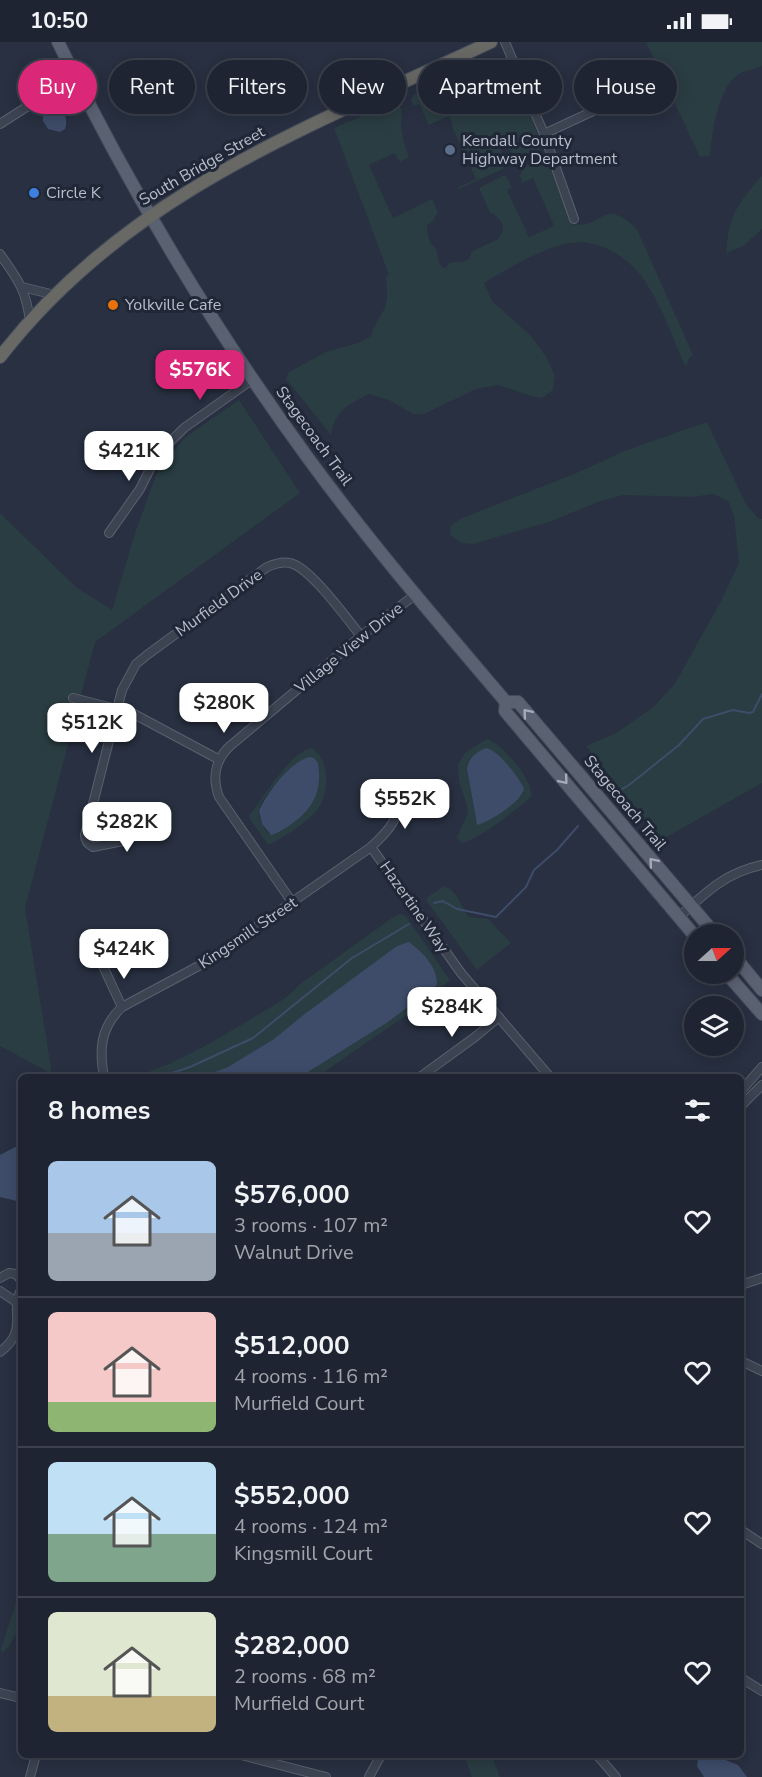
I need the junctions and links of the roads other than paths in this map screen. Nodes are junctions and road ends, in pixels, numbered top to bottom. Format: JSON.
{"nodes":[{"id":1,"x":58,"y":42,"type":"edge"},
{"id":2,"x":491,"y":42,"type":"edge"},
{"id":3,"x":506,"y":42,"type":"edge"},
{"id":4,"x":67,"y":60,"type":"edge"},
{"id":5,"x":18,"y":112,"type":"edge"},
{"id":6,"x":96,"y":114,"type":"edge"},
{"id":7,"x":587,"y":114,"type":"edge"},
{"id":8,"x":0,"y":124,"type":"edge"},
{"id":9,"x":544,"y":134,"type":"junction"},
{"id":10,"x":150,"y":215,"type":"junction"},
{"id":11,"x":574,"y":219,"type":"dead end"},
{"id":12,"x":0,"y":254,"type":"edge"},
{"id":13,"x":22,"y":287,"type":"junction"},
{"id":14,"x":55,"y":295,"type":"junction"},
{"id":15,"x":30,"y":322,"type":"junction"},
{"id":16,"x":0,"y":357,"type":"edge"},
{"id":17,"x":253,"y":379,"type":"junction"},
{"id":18,"x":109,"y":533,"type":"dead end"},
{"id":19,"x":416,"y":594,"type":"junction"},
{"id":20,"x":361,"y":636,"type":"junction"},
{"id":21,"x":73,"y":698,"type":"dead end"},
{"id":22,"x":506,"y":702,"type":"junction"},
{"id":23,"x":117,"y":708,"type":"junction"},
{"id":24,"x":218,"y":759,"type":"junction"},
{"id":25,"x":404,"y":792,"type":"dead end"},
{"id":26,"x":92,"y":807,"type":"junction"},
{"id":27,"x":371,"y":847,"type":"junction"},
{"id":28,"x":762,"y":865,"type":"edge"},
{"id":29,"x":292,"y":902,"type":"junction"},
{"id":30,"x":691,"y":906,"type":"junction"},
{"id":31,"x":679,"y":917,"type":"junction"},
{"id":32,"x":685,"y":924,"type":"edge"},
{"id":33,"x":706,"y":924,"type":"edge"},
{"id":34,"x":102,"y":964,"type":"dead end"},
{"id":35,"x":744,"y":968,"type":"edge"},
{"id":36,"x":736,"y":984,"type":"edge"},
{"id":37,"x":762,"y":990,"type":"edge"},
{"id":38,"x":122,"y":1008,"type":"junction"},
{"id":39,"x":762,"y":1014,"type":"edge"},
{"id":40,"x":499,"y":1017,"type":"junction"},
{"id":41,"x":762,"y":1067,"type":"edge"},
{"id":42,"x":103,"y":1074,"type":"edge"},
{"id":43,"x":424,"y":1074,"type":"edge"},
{"id":44,"x":547,"y":1074,"type":"edge"},
{"id":45,"x":762,"y":1085,"type":"edge"},
{"id":46,"x":744,"y":1088,"type":"edge"},
{"id":47,"x":744,"y":1103,"type":"edge"},
{"id":48,"x":18,"y":1276,"type":"edge"},
{"id":49,"x":0,"y":1278,"type":"edge"},
{"id":50,"x":762,"y":1278,"type":"edge"},
{"id":51,"x":744,"y":1285,"type":"edge"},
{"id":52,"x":0,"y":1291,"type":"edge"},
{"id":53,"x":18,"y":1297,"type":"edge"},
{"id":54,"x":16,"y":1302,"type":"junction"},
{"id":55,"x":0,"y":1352,"type":"edge"},
{"id":56,"x":744,"y":1362,"type":"edge"},
{"id":57,"x":762,"y":1371,"type":"edge"},
{"id":58,"x":744,"y":1532,"type":"edge"},
{"id":59,"x":762,"y":1544,"type":"edge"},
{"id":60,"x":744,"y":1680,"type":"edge"},
{"id":61,"x":762,"y":1691,"type":"edge"},
{"id":62,"x":0,"y":1693,"type":"edge"},
{"id":63,"x":18,"y":1697,"type":"edge"},
{"id":64,"x":35,"y":1758,"type":"edge"},
{"id":65,"x":253,"y":1758,"type":"edge"},
{"id":66,"x":379,"y":1758,"type":"edge"},
{"id":67,"x":599,"y":1758,"type":"edge"},
{"id":68,"x":30,"y":1777,"type":"edge"},
{"id":69,"x":326,"y":1777,"type":"edge"},
{"id":70,"x":369,"y":1777,"type":"edge"},
{"id":71,"x":614,"y":1777,"type":"edge"}],
"edges":[{"from":1,"to":4,"type":"main road","name":"Stagecoach Trail"},
{"from":2,"to":10,"type":"highway","name":"South Bridge Street"},
{"from":3,"to":9,"type":"street"},
{"from":5,"to":8,"type":"street"},
{"from":6,"to":10,"type":"main road","name":"Stagecoach Trail"},
{"from":7,"to":9,"type":"street"},
{"from":9,"to":11,"type":"street"},
{"from":10,"to":14,"type":"highway","name":"South Bridge Street"},
{"from":10,"to":17,"type":"main road","name":"Stagecoach Trail"},
{"from":12,"to":13,"type":"street"},
{"from":13,"to":14,"type":"street"},
{"from":13,"to":15,"type":"street"},
{"from":14,"to":15,"type":"highway","name":"South Bridge Street"},
{"from":15,"to":16,"type":"highway","name":"South Bridge Street"},
{"from":17,"to":18,"type":"street"},
{"from":17,"to":19,"type":"main road","name":"Stagecoach Trail"},
{"from":19,"to":20,"type":"street","name":"Village View Drive"},
{"from":19,"to":22,"type":"main road","name":"Stagecoach Trail"},
{"from":20,"to":23,"type":"street","name":"Murfield Drive"},
{"from":20,"to":24,"type":"street","name":"Village View Drive"},
{"from":21,"to":23,"type":"street"},
{"from":30,"to":22,"type":"main road","name":"Stagecoach Trail","one_way":true},
{"from":22,"to":31,"type":"main road","name":"Stagecoach Trail","one_way":true},
{"from":23,"to":24,"type":"street"},
{"from":23,"to":26,"type":"street"},
{"from":24,"to":29,"type":"street"},
{"from":25,"to":27,"type":"street","name":"Kingsmill Street"},
{"from":26,"to":26,"type":"street"},
{"from":27,"to":29,"type":"street","name":"Kingsmill Street"},
{"from":27,"to":40,"type":"street","name":"Hazertine Way"},
{"from":28,"to":30,"type":"street"},
{"from":29,"to":38,"type":"street","name":"Kingsmill Street"},
{"from":30,"to":31,"type":"street"},
{"from":30,"to":33,"type":"main road","name":"Stagecoach Trail"},
{"from":31,"to":32,"type":"main road","name":"Stagecoach Trail"},
{"from":34,"to":38,"type":"street"},
{"from":35,"to":37,"type":"main road"},
{"from":36,"to":39,"type":"main road"},
{"from":38,"to":42,"type":"street","name":"Kingsmill Street"},
{"from":40,"to":43,"type":"street"},
{"from":40,"to":44,"type":"street","name":"Hazertine Way"},
{"from":41,"to":46,"type":"street"},
{"from":45,"to":47,"type":"street"},
{"from":48,"to":49,"type":"street"},
{"from":50,"to":51,"type":"street"},
{"from":52,"to":54,"type":"street"},
{"from":53,"to":54,"type":"street"},
{"from":54,"to":55,"type":"street"},
{"from":56,"to":57,"type":"street"},
{"from":58,"to":59,"type":"street"},
{"from":60,"to":61,"type":"street"},
{"from":62,"to":63,"type":"street"},
{"from":64,"to":68,"type":"street"},
{"from":65,"to":69,"type":"street"},
{"from":66,"to":70,"type":"street"},
{"from":67,"to":71,"type":"street"}]}
